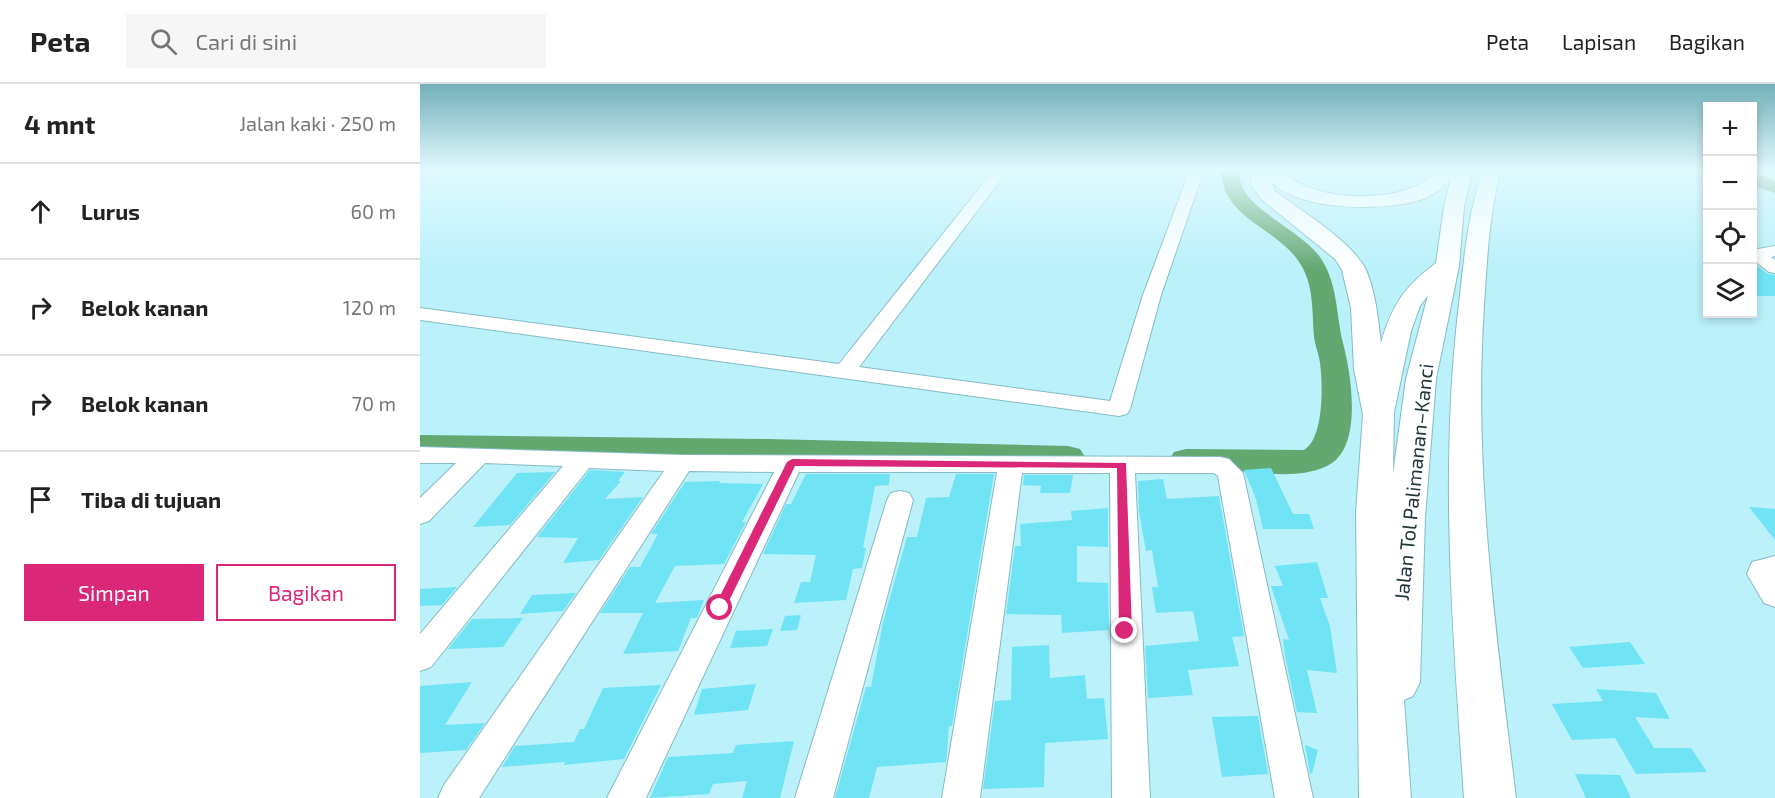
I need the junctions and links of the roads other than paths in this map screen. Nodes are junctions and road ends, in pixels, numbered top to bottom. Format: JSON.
{"nodes":[{"id":1,"x":976,"y":203,"type":"edge"},
{"id":2,"x":1185,"y":203,"type":"edge"},
{"id":3,"x":1279,"y":203,"type":"edge"},
{"id":4,"x":1455,"y":203,"type":"edge"},
{"id":5,"x":1483,"y":203,"type":"edge"},
{"id":6,"x":1775,"y":251,"type":"edge"},
{"id":7,"x":1447,"y":266,"type":"junction"},
{"id":8,"x":1775,"y":268,"type":"edge"},
{"id":9,"x":420,"y":314,"type":"edge"},
{"id":10,"x":844,"y":372,"type":"junction"},
{"id":11,"x":1379,"y":415,"type":"junction"},
{"id":12,"x":420,"y":455,"type":"edge"},
{"id":13,"x":479,"y":455,"type":"junction"},
{"id":14,"x":582,"y":460,"type":"junction"},
{"id":15,"x":792,"y":462,"type":"junction"},
{"id":16,"x":682,"y":463,"type":"junction"},
{"id":17,"x":1011,"y":464,"type":"junction"},
{"id":18,"x":1122,"y":465,"type":"junction"},
{"id":19,"x":900,"y":500,"type":"dead end"},
{"id":20,"x":420,"y":514,"type":"edge"},
{"id":21,"x":1775,"y":567,"type":"edge"},
{"id":22,"x":1775,"y":595,"type":"edge"},
{"id":23,"x":420,"y":657,"type":"edge"},
{"id":24,"x":457,"y":798,"type":"edge"},
{"id":25,"x":626,"y":798,"type":"edge"},
{"id":26,"x":814,"y":798,"type":"edge"},
{"id":27,"x":961,"y":798,"type":"edge"},
{"id":28,"x":1131,"y":798,"type":"edge"},
{"id":29,"x":1294,"y":798,"type":"edge"},
{"id":30,"x":1385,"y":798,"type":"edge"},
{"id":31,"x":1391,"y":798,"type":"edge"},
{"id":32,"x":1490,"y":798,"type":"edge"}],
"edges":[{"from":1,"to":10,"type":"street"},
{"from":2,"to":10,"type":"street"},
{"from":3,"to":11,"type":"highway"},
{"from":4,"to":7,"type":"highway","name":"Jalan Tol Palimanan–Kanci"},
{"from":5,"to":32,"type":"highway","name":"Jalan Tol Palimanan–Kanci"},
{"from":6,"to":8,"type":"street"},
{"from":7,"to":11,"type":"highway"},
{"from":7,"to":31,"type":"highway","name":"Jalan Tol Palimanan–Kanci"},
{"from":9,"to":10,"type":"street"},
{"from":11,"to":30,"type":"highway"},
{"from":12,"to":13,"type":"street"},
{"from":13,"to":14,"type":"street"},
{"from":13,"to":20,"type":"street"},
{"from":14,"to":16,"type":"street"},
{"from":14,"to":23,"type":"street"},
{"from":15,"to":16,"type":"street"},
{"from":15,"to":17,"type":"street"},
{"from":15,"to":25,"type":"street"},
{"from":16,"to":24,"type":"street"},
{"from":17,"to":18,"type":"street"},
{"from":17,"to":27,"type":"street"},
{"from":18,"to":28,"type":"street"},
{"from":18,"to":29,"type":"street"},
{"from":19,"to":26,"type":"street"},
{"from":21,"to":22,"type":"street"}]}
